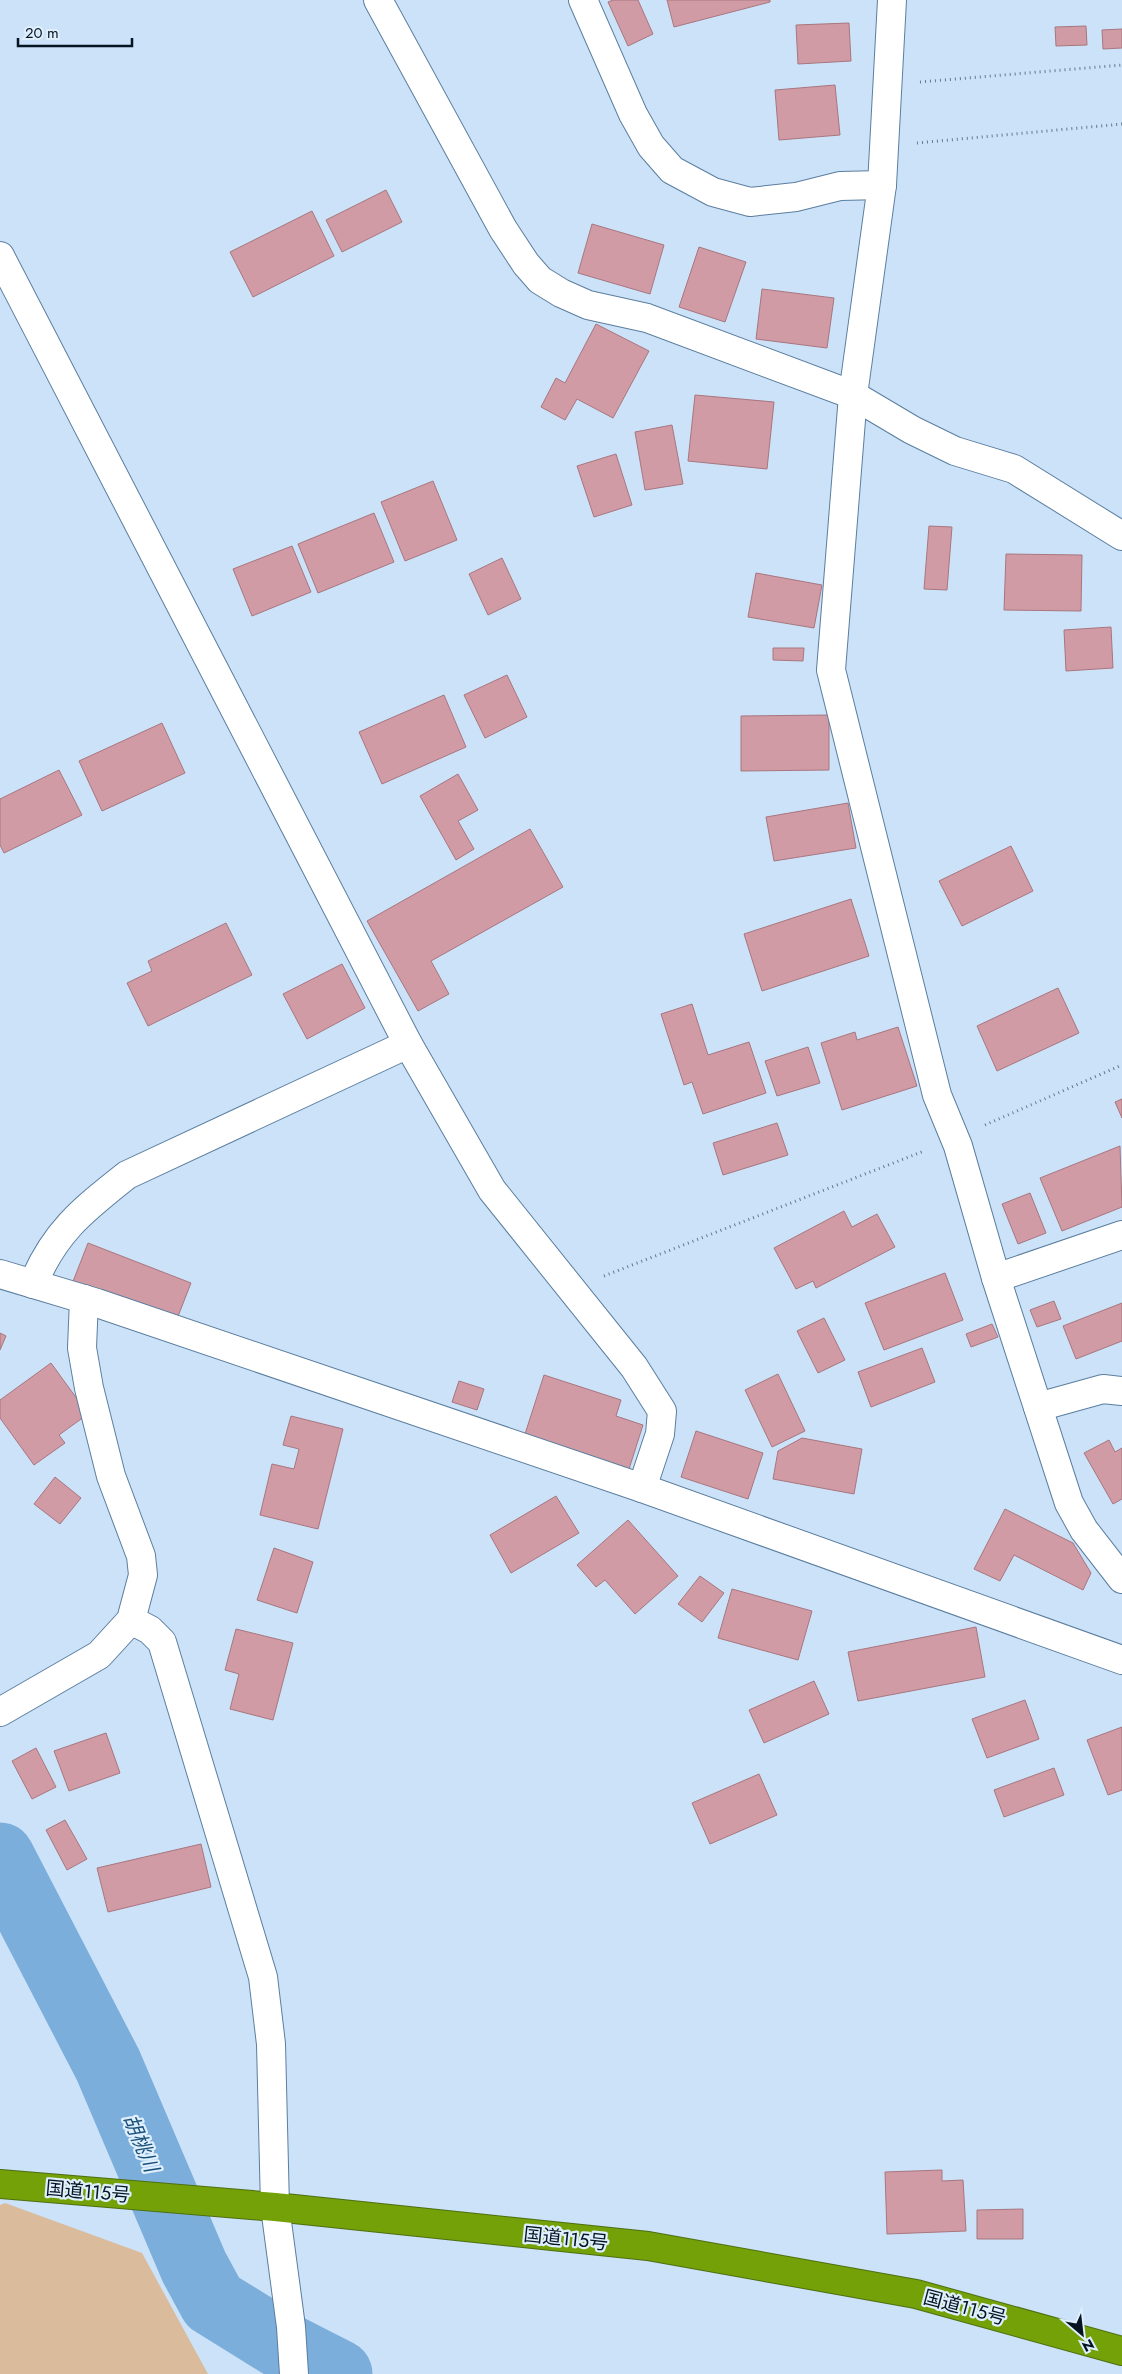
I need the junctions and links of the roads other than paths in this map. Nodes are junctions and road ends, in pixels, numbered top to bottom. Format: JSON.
{"nodes":[{"id":1,"x":378,"y":0,"type":"edge"},
{"id":2,"x":584,"y":0,"type":"edge"},
{"id":3,"x":892,"y":0,"type":"edge"},
{"id":4,"x":882,"y":185,"type":"junction"},
{"id":5,"x":0,"y":256,"type":"edge"},
{"id":6,"x":853,"y":395,"type":"junction"},
{"id":7,"x":1122,"y":536,"type":"edge"},
{"id":8,"x":408,"y":1044,"type":"junction"},
{"id":9,"x":1122,"y":1235,"type":"edge"},
{"id":10,"x":0,"y":1274,"type":"edge"},
{"id":11,"x":996,"y":1278,"type":"junction"},
{"id":12,"x":33,"y":1284,"type":"junction"},
{"id":13,"x":84,"y":1299,"type":"junction"},
{"id":14,"x":1122,"y":1391,"type":"edge"},
{"id":15,"x":1038,"y":1407,"type":"junction"},
{"id":16,"x":642,"y":1488,"type":"junction"},
{"id":17,"x":1122,"y":1579,"type":"edge"},
{"id":18,"x":132,"y":1620,"type":"junction"},
{"id":19,"x":1122,"y":1660,"type":"edge"},
{"id":20,"x":0,"y":1712,"type":"edge"},
{"id":21,"x":0,"y":2184,"type":"edge"},
{"id":22,"x":275,"y":2207,"type":"junction"},
{"id":23,"x":1122,"y":2351,"type":"edge"},
{"id":24,"x":294,"y":2374,"type":"edge"}],
"edges":[{"from":1,"to":6,"type":"street"},
{"from":2,"to":4,"type":"street"},
{"from":3,"to":4,"type":"street"},
{"from":4,"to":6,"type":"street"},
{"from":5,"to":8,"type":"street"},
{"from":6,"to":7,"type":"street"},
{"from":6,"to":11,"type":"street"},
{"from":8,"to":12,"type":"street"},
{"from":8,"to":16,"type":"street"},
{"from":9,"to":11,"type":"street"},
{"from":10,"to":12,"type":"street"},
{"from":11,"to":15,"type":"street"},
{"from":12,"to":13,"type":"street"},
{"from":13,"to":16,"type":"street"},
{"from":13,"to":18,"type":"street"},
{"from":14,"to":15,"type":"street"},
{"from":15,"to":17,"type":"street"},
{"from":16,"to":19,"type":"street"},
{"from":18,"to":20,"type":"street"},
{"from":18,"to":22,"type":"street"},
{"from":21,"to":22,"type":"highway","name":"国道115号"},
{"from":22,"to":23,"type":"highway","name":"国道115号"},
{"from":22,"to":24,"type":"street"}]}
